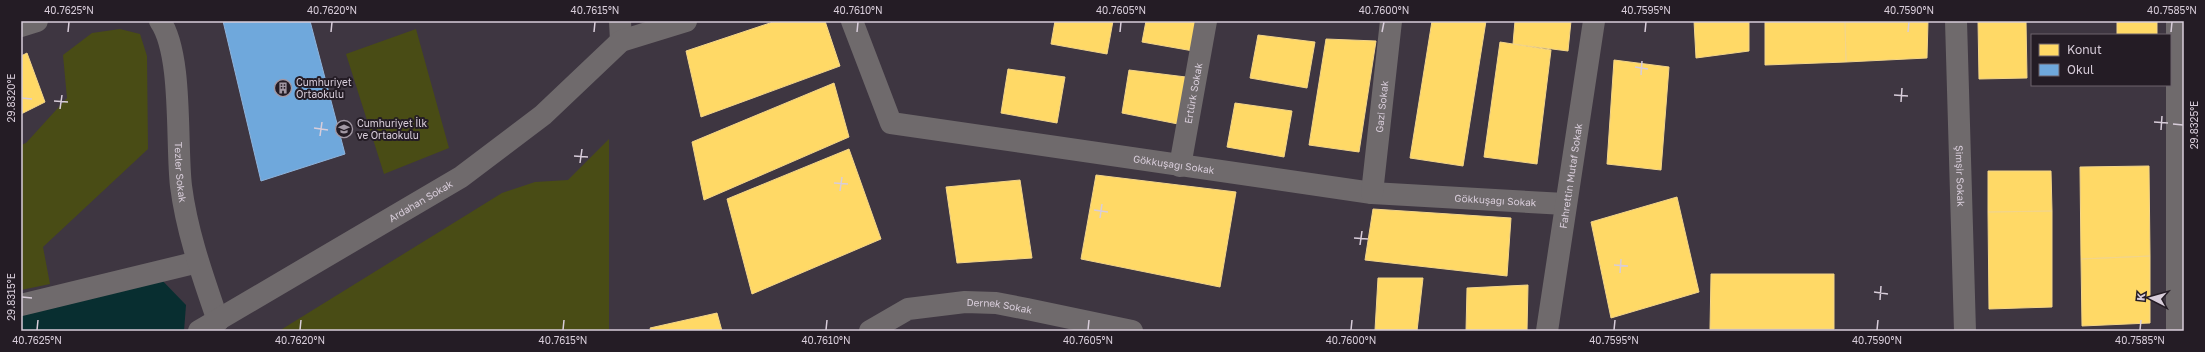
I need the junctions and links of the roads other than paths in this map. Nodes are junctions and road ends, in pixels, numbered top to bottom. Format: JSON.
{"nodes":[{"id":1,"x":37,"y":21,"type":"edge"},
{"id":2,"x":160,"y":21,"type":"edge"},
{"id":3,"x":686,"y":21,"type":"edge"},
{"id":4,"x":852,"y":21,"type":"edge"},
{"id":5,"x":1206,"y":21,"type":"edge"},
{"id":6,"x":1391,"y":21,"type":"edge"},
{"id":7,"x":1594,"y":21,"type":"edge"},
{"id":8,"x":1956,"y":21,"type":"edge"},
{"id":9,"x":2177,"y":21,"type":"edge"},
{"id":10,"x":21,"y":26,"type":"edge"},
{"id":11,"x":621,"y":31,"type":"edge"},
{"id":12,"x":1180,"y":166,"type":"junction"},
{"id":13,"x":1372,"y":193,"type":"junction"},
{"id":14,"x":1565,"y":204,"type":"junction"},
{"id":15,"x":198,"y":262,"type":"junction"},
{"id":16,"x":21,"y":306,"type":"edge"},
{"id":17,"x":218,"y":321,"type":"junction"},
{"id":18,"x":199,"y":331,"type":"edge"},
{"id":19,"x":870,"y":331,"type":"edge"},
{"id":20,"x":1132,"y":331,"type":"edge"},
{"id":21,"x":1547,"y":331,"type":"edge"},
{"id":22,"x":1965,"y":331,"type":"edge"},
{"id":23,"x":2177,"y":331,"type":"edge"}],
"edges":[{"from":1,"to":10,"type":"street"},
{"from":2,"to":15,"type":"street","name":"Tezler Sokak"},
{"from":3,"to":11,"type":"street"},
{"from":4,"to":12,"type":"street","name":"Gökkuşağı Sokak"},
{"from":5,"to":12,"type":"street","name":"Ertürk Sokak"},
{"from":6,"to":13,"type":"street","name":"Gazi Sokak"},
{"from":7,"to":14,"type":"street","name":"Fahrettin Mutaf Sokak"},
{"from":8,"to":22,"type":"street","name":"Şimşir Sokak"},
{"from":9,"to":23,"type":"street"},
{"from":11,"to":17,"type":"street","name":"Ardahan Sokak"},
{"from":12,"to":13,"type":"street","name":"Gökkuşağı Sokak"},
{"from":13,"to":14,"type":"street","name":"Gökkuşağı Sokak"},
{"from":14,"to":21,"type":"street","name":"Fahrettin Mutaf Sokak"},
{"from":15,"to":16,"type":"street"},
{"from":15,"to":17,"type":"street","name":"Tezler Sokak"},
{"from":17,"to":18,"type":"street","name":"Ardahan Sokak"},
{"from":19,"to":20,"type":"street","name":"Dernek Sokak"}]}
